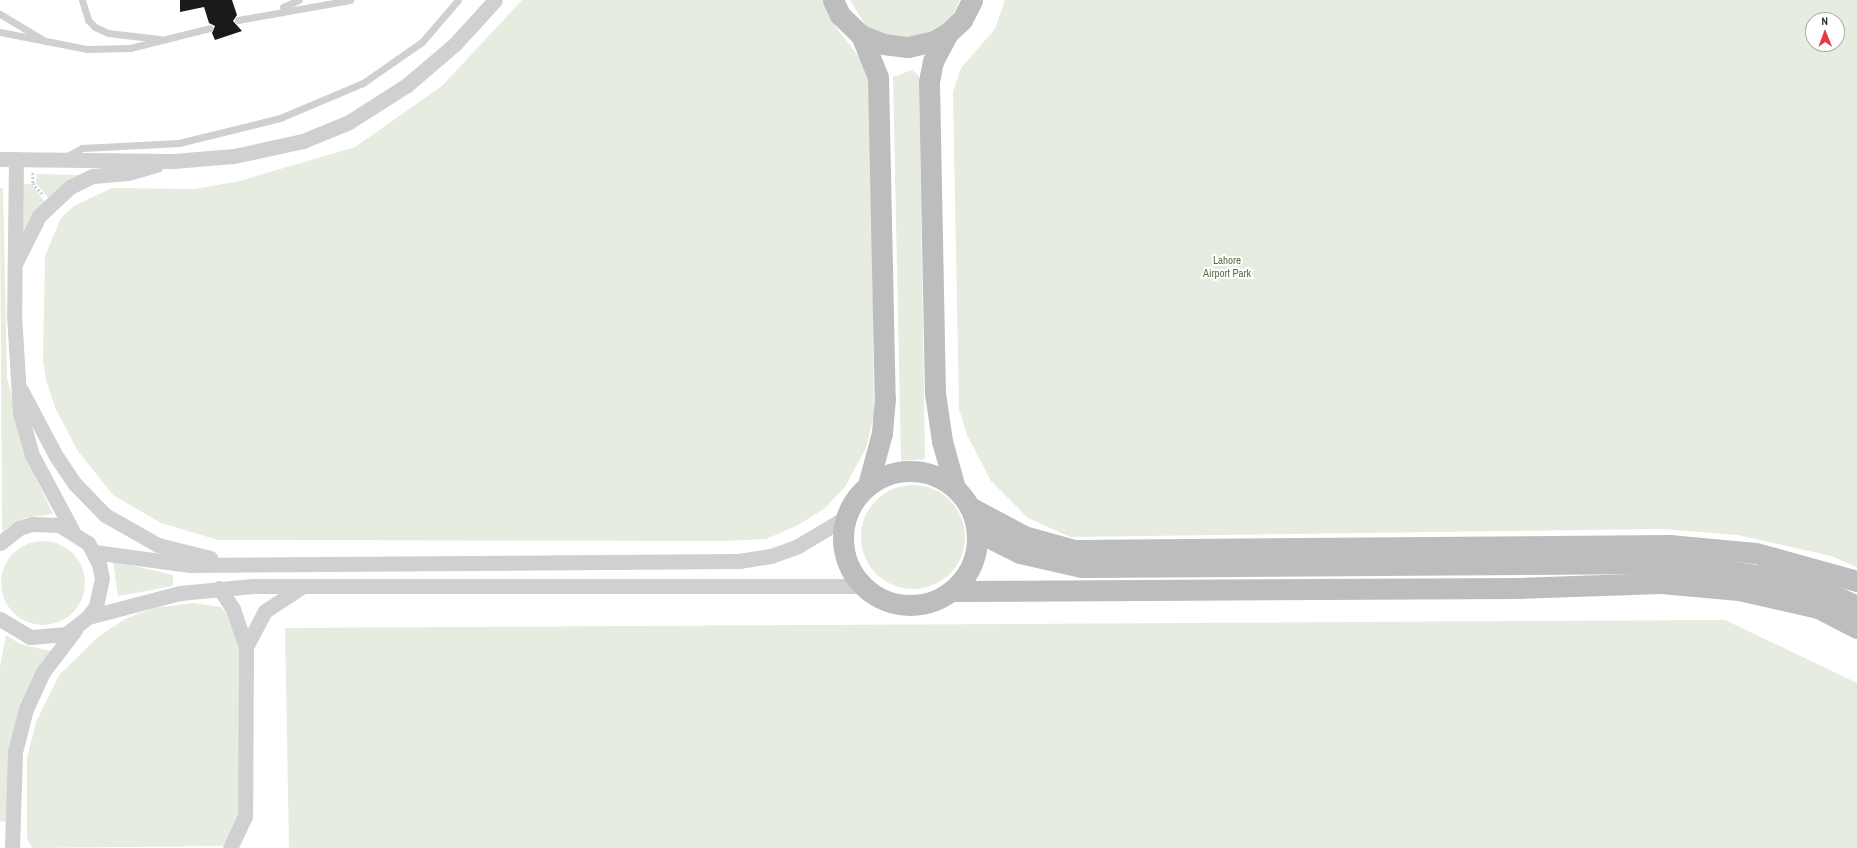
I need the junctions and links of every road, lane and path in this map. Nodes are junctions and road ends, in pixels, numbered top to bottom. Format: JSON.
{"nodes":[{"id":1,"x":82,"y":0,"type":"edge"},
{"id":2,"x":299,"y":0,"type":"edge"},
{"id":3,"x":350,"y":0,"type":"edge"},
{"id":4,"x":458,"y":0,"type":"edge"},
{"id":5,"x":495,"y":0,"type":"edge"},
{"id":6,"x":833,"y":0,"type":"edge"},
{"id":7,"x":972,"y":0,"type":"edge"},
{"id":8,"x":273,"y":11,"type":"junction"},
{"id":9,"x":0,"y":14,"type":"edge"},
{"id":10,"x":238,"y":20,"type":"dead end"},
{"id":11,"x":210,"y":28,"type":"dead end"},
{"id":12,"x":0,"y":32,"type":"edge"},
{"id":13,"x":948,"y":33,"type":"junction"},
{"id":14,"x":861,"y":34,"type":"junction"},
{"id":15,"x":166,"y":40,"type":"junction"},
{"id":16,"x":51,"y":44,"type":"junction"},
{"id":17,"x":0,"y":159,"type":"edge"},
{"id":18,"x":16,"y":159,"type":"junction"},
{"id":19,"x":33,"y":159,"type":"junction"},
{"id":20,"x":62,"y":159,"type":"junction"},
{"id":21,"x":173,"y":161,"type":"junction"},
{"id":22,"x":50,"y":204,"type":"junction"},
{"id":23,"x":13,"y":267,"type":"junction"},
{"id":24,"x":16,"y":380,"type":"junction"},
{"id":25,"x":868,"y":485,"type":"junction"},
{"id":26,"x":955,"y":488,"type":"junction"},
{"id":27,"x":970,"y":507,"type":"junction"},
{"id":28,"x":845,"y":518,"type":"junction"},
{"id":29,"x":72,"y":530,"type":"junction"},
{"id":30,"x":978,"y":532,"type":"junction"},
{"id":31,"x":0,"y":543,"type":"edge"},
{"id":32,"x":94,"y":552,"type":"junction"},
{"id":33,"x":253,"y":564,"type":"junction"},
{"id":34,"x":1857,"y":581,"type":"edge"},
{"id":35,"x":863,"y":586,"type":"junction"},
{"id":36,"x":301,"y":587,"type":"junction"},
{"id":37,"x":219,"y":588,"type":"junction"},
{"id":38,"x":952,"y":591,"type":"junction"},
{"id":39,"x":1857,"y":606,"type":"edge"},
{"id":40,"x":88,"y":618,"type":"junction"},
{"id":41,"x":0,"y":619,"type":"edge"},
{"id":42,"x":77,"y":628,"type":"junction"},
{"id":43,"x":1857,"y":628,"type":"edge"},
{"id":44,"x":246,"y":647,"type":"junction"},
{"id":45,"x":12,"y":848,"type":"edge"},
{"id":46,"x":230,"y":848,"type":"edge"}],
"edges":[{"from":1,"to":15,"type":"lane"},
{"from":2,"to":8,"type":"lane"},
{"from":3,"to":8,"type":"lane"},
{"from":4,"to":20,"type":"lane"},
{"from":5,"to":21,"type":"street"},
{"from":6,"to":14,"type":"street"},
{"from":7,"to":13,"type":"street"},
{"from":8,"to":10,"type":"lane"},
{"from":9,"to":16,"type":"lane"},
{"from":11,"to":15,"type":"lane"},
{"from":12,"to":16,"type":"lane"},
{"from":13,"to":14,"type":"street"},
{"from":13,"to":26,"type":"street"},
{"from":14,"to":25,"type":"street"},
{"from":15,"to":16,"type":"lane"},
{"from":17,"to":18,"type":"street"},
{"from":18,"to":19,"type":"street"},
{"from":18,"to":23,"type":"street"},
{"from":19,"to":20,"type":"street"},
{"from":19,"to":22,"type":"path"},
{"from":20,"to":21,"type":"street"},
{"from":21,"to":22,"type":"street"},
{"from":22,"to":23,"type":"street"},
{"from":23,"to":24,"type":"street"},
{"from":24,"to":29,"type":"street"},
{"from":24,"to":33,"type":"street"},
{"from":25,"to":26,"type":"street"},
{"from":25,"to":28,"type":"street"},
{"from":26,"to":27,"type":"street"},
{"from":27,"to":30,"type":"street"},
{"from":27,"to":34,"type":"street"},
{"from":28,"to":33,"type":"street"},
{"from":28,"to":35,"type":"street"},
{"from":29,"to":31,"type":"street"},
{"from":29,"to":32,"type":"street"},
{"from":30,"to":38,"type":"street"},
{"from":30,"to":39,"type":"street"},
{"from":32,"to":33,"type":"street"},
{"from":32,"to":40,"type":"street"},
{"from":35,"to":36,"type":"street"},
{"from":35,"to":38,"type":"street"},
{"from":36,"to":37,"type":"street"},
{"from":36,"to":44,"type":"street"},
{"from":37,"to":40,"type":"street"},
{"from":37,"to":44,"type":"street"},
{"from":38,"to":43,"type":"street"},
{"from":40,"to":42,"type":"street"},
{"from":41,"to":42,"type":"street"},
{"from":42,"to":45,"type":"street"},
{"from":44,"to":46,"type":"street"}]}
